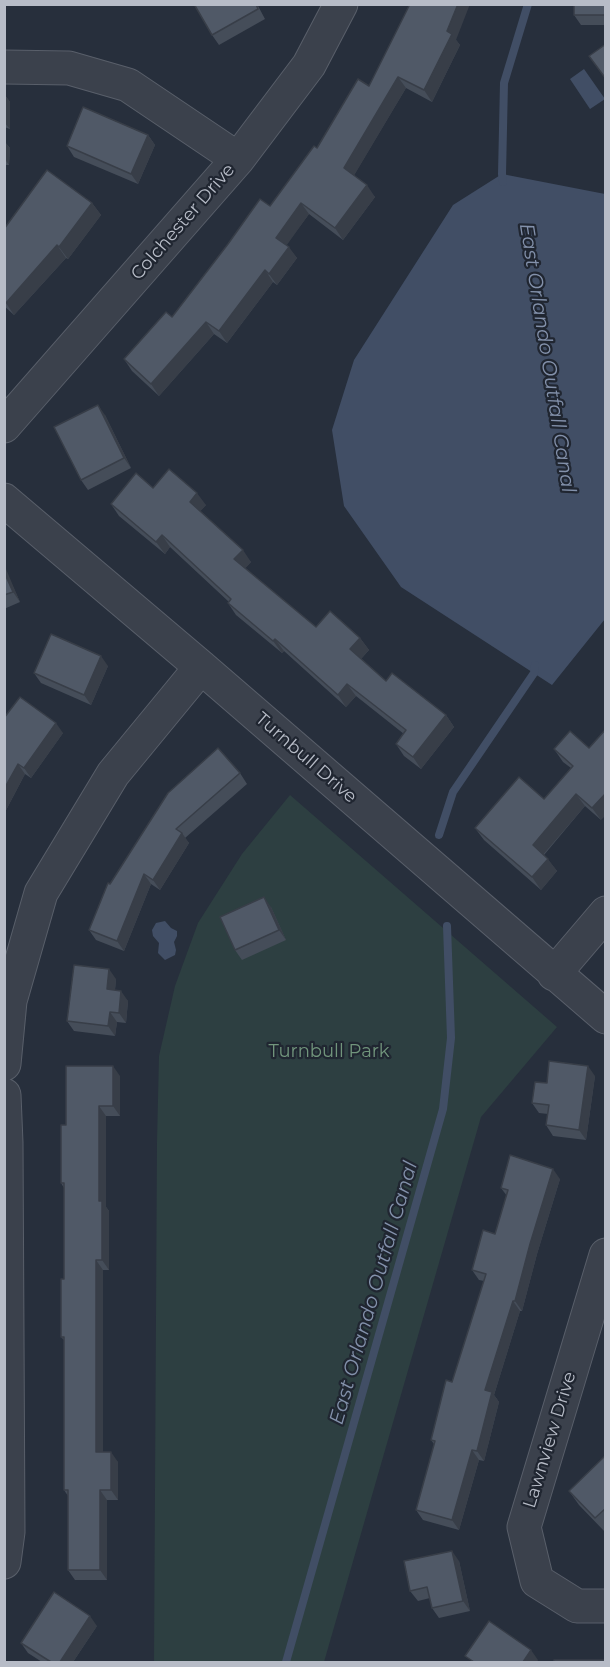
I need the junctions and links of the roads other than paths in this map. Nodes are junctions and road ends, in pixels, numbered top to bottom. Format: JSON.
{"nodes":[{"id":1,"x":341,"y":4,"type":"edge"},
{"id":2,"x":4,"y":67,"type":"edge"},
{"id":3,"x":238,"y":159,"type":"junction"},
{"id":4,"x":4,"y":426,"type":"edge"},
{"id":5,"x":4,"y":500,"type":"edge"},
{"id":6,"x":201,"y":666,"type":"junction"},
{"id":7,"x":606,"y":914,"type":"edge"},
{"id":8,"x":554,"y":974,"type":"junction"},
{"id":9,"x":606,"y":1017,"type":"edge"},
{"id":10,"x":4,"y":1064,"type":"edge"},
{"id":11,"x":4,"y":1095,"type":"edge"},
{"id":12,"x":606,"y":1255,"type":"edge"},
{"id":13,"x":6,"y":1547,"type":"edge"},
{"id":14,"x":591,"y":1606,"type":"edge"}],
"edges":[{"from":1,"to":3,"type":"street","name":"Colchester Drive"},
{"from":2,"to":3,"type":"street"},
{"from":3,"to":4,"type":"street","name":"Colchester Drive"},
{"from":5,"to":6,"type":"street","name":"Turnbull Drive"},
{"from":6,"to":8,"type":"street","name":"Turnbull Drive"},
{"from":6,"to":10,"type":"street"},
{"from":7,"to":8,"type":"street"},
{"from":8,"to":9,"type":"street","name":"Turnbull Drive"},
{"from":11,"to":13,"type":"street"},
{"from":12,"to":14,"type":"street","name":"Lawnview Drive"}]}
